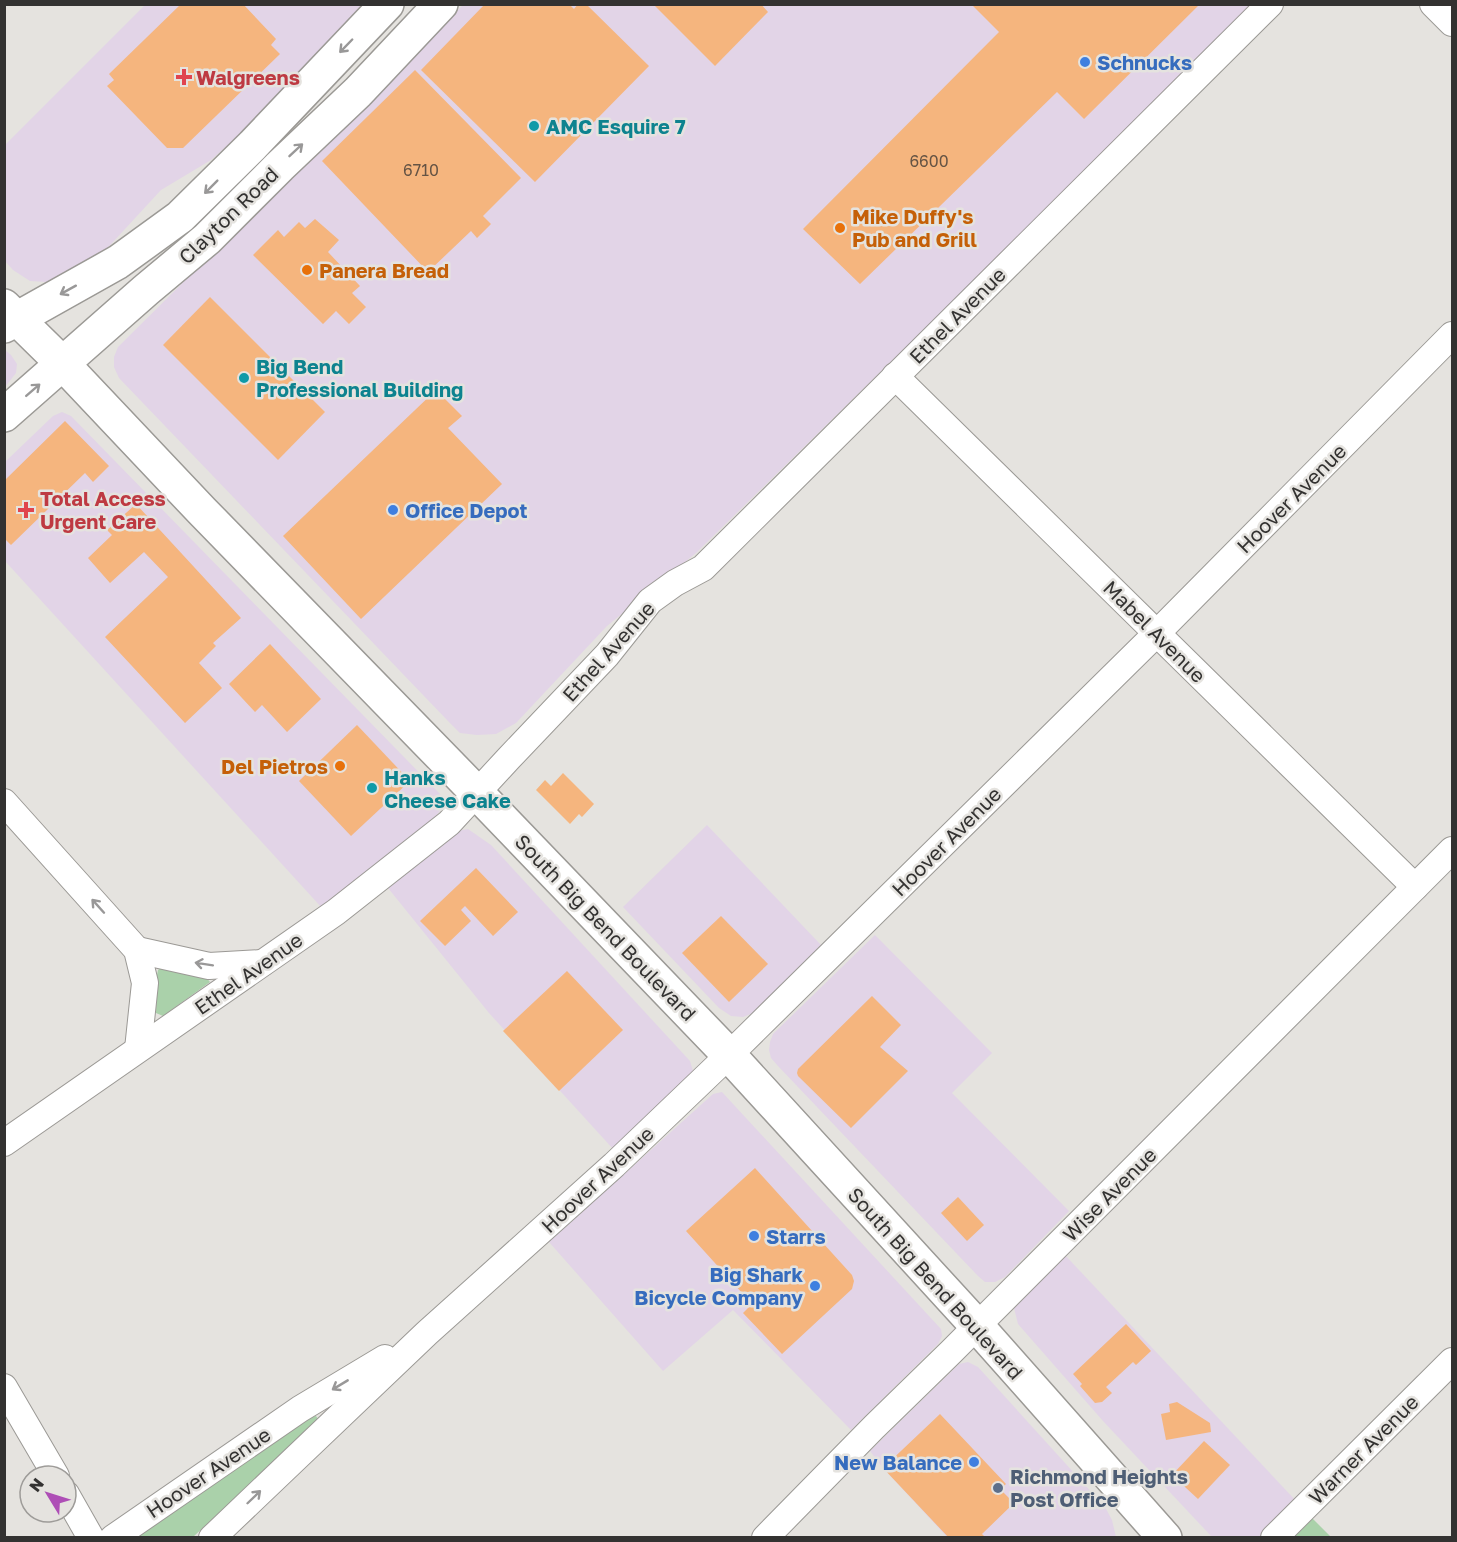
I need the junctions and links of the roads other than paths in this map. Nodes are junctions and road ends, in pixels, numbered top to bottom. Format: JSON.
{"nodes":[{"id":1,"x":387,"y":4,"type":"edge"},
{"id":2,"x":441,"y":4,"type":"edge"},
{"id":3,"x":1270,"y":4,"type":"edge"},
{"id":4,"x":1433,"y":4,"type":"edge"},
{"id":5,"x":1452,"y":23,"type":"edge"},
{"id":6,"x":9,"y":317,"type":"edge"},
{"id":7,"x":1452,"y":335,"type":"edge"},
{"id":8,"x":63,"y":364,"type":"junction"},
{"id":9,"x":896,"y":376,"type":"junction"},
{"id":10,"x":4,"y":415,"type":"edge"},
{"id":11,"x":1157,"y":633,"type":"junction"},
{"id":12,"x":477,"y":793,"type":"junction"},
{"id":13,"x":4,"y":802,"type":"edge"},
{"id":14,"x":1452,"y":850,"type":"edge"},
{"id":15,"x":1415,"y":887,"type":"junction"},
{"id":16,"x":137,"y":950,"type":"junction"},
{"id":17,"x":262,"y":963,"type":"junction"},
{"id":18,"x":138,"y":1049,"type":"junction"},
{"id":19,"x":729,"y":1055,"type":"junction"},
{"id":20,"x":4,"y":1143,"type":"edge"},
{"id":21,"x":977,"y":1326,"type":"junction"},
{"id":22,"x":427,"y":1333,"type":"junction"},
{"id":23,"x":1452,"y":1361,"type":"edge"},
{"id":24,"x":4,"y":1388,"type":"edge"},
{"id":25,"x":49,"y":1464,"type":"edge"},
{"id":26,"x":78,"y":1515,"type":"edge"},
{"id":27,"x":91,"y":1538,"type":"edge"},
{"id":28,"x":112,"y":1538,"type":"edge"},
{"id":29,"x":212,"y":1538,"type":"edge"},
{"id":30,"x":765,"y":1538,"type":"edge"},
{"id":31,"x":1165,"y":1538,"type":"edge"},
{"id":32,"x":1274,"y":1538,"type":"edge"}],
"edges":[{"from":1,"to":6,"type":"main road","name":"Clayton Road","one_way":true},
{"from":8,"to":2,"type":"main road","name":"Clayton Road","one_way":true},
{"from":3,"to":9,"type":"street","name":"Ethel Avenue"},
{"from":4,"to":5,"type":"street"},
{"from":6,"to":8,"type":"main road","name":"South Big Bend Boulevard"},
{"from":7,"to":11,"type":"street","name":"Hoover Avenue"},
{"from":10,"to":8,"type":"main road","name":"Clayton Road","one_way":true},
{"from":8,"to":12,"type":"main road","name":"South Big Bend Boulevard"},
{"from":9,"to":11,"type":"street","name":"Mabel Avenue"},
{"from":9,"to":12,"type":"street","name":"Ethel Avenue"},
{"from":11,"to":15,"type":"street","name":"Mabel Avenue"},
{"from":11,"to":19,"type":"street","name":"Hoover Avenue"},
{"from":12,"to":17,"type":"street","name":"Ethel Avenue"},
{"from":12,"to":19,"type":"main road","name":"South Big Bend Boulevard"},
{"from":16,"to":13,"type":"street","one_way":true},
{"from":14,"to":15,"type":"street","name":"Wise Avenue"},
{"from":15,"to":21,"type":"street","name":"Wise Avenue"},
{"from":17,"to":16,"type":"street","one_way":true},
{"from":16,"to":18,"type":"street"},
{"from":17,"to":18,"type":"street","name":"Ethel Avenue"},
{"from":18,"to":20,"type":"street","name":"Ethel Avenue"},
{"from":19,"to":21,"type":"main road","name":"South Big Bend Boulevard"},
{"from":19,"to":22,"type":"street","name":"Hoover Avenue"},
{"from":21,"to":30,"type":"street","name":"Wise Avenue"},
{"from":21,"to":31,"type":"main road","name":"South Big Bend Boulevard"},
{"from":22,"to":28,"type":"street","name":"Hoover Avenue","one_way":true},
{"from":29,"to":22,"type":"street","name":"Hoover Avenue","one_way":true},
{"from":23,"to":32,"type":"street","name":"Warner Avenue"},
{"from":24,"to":25,"type":"street"},
{"from":26,"to":27,"type":"street"}]}
